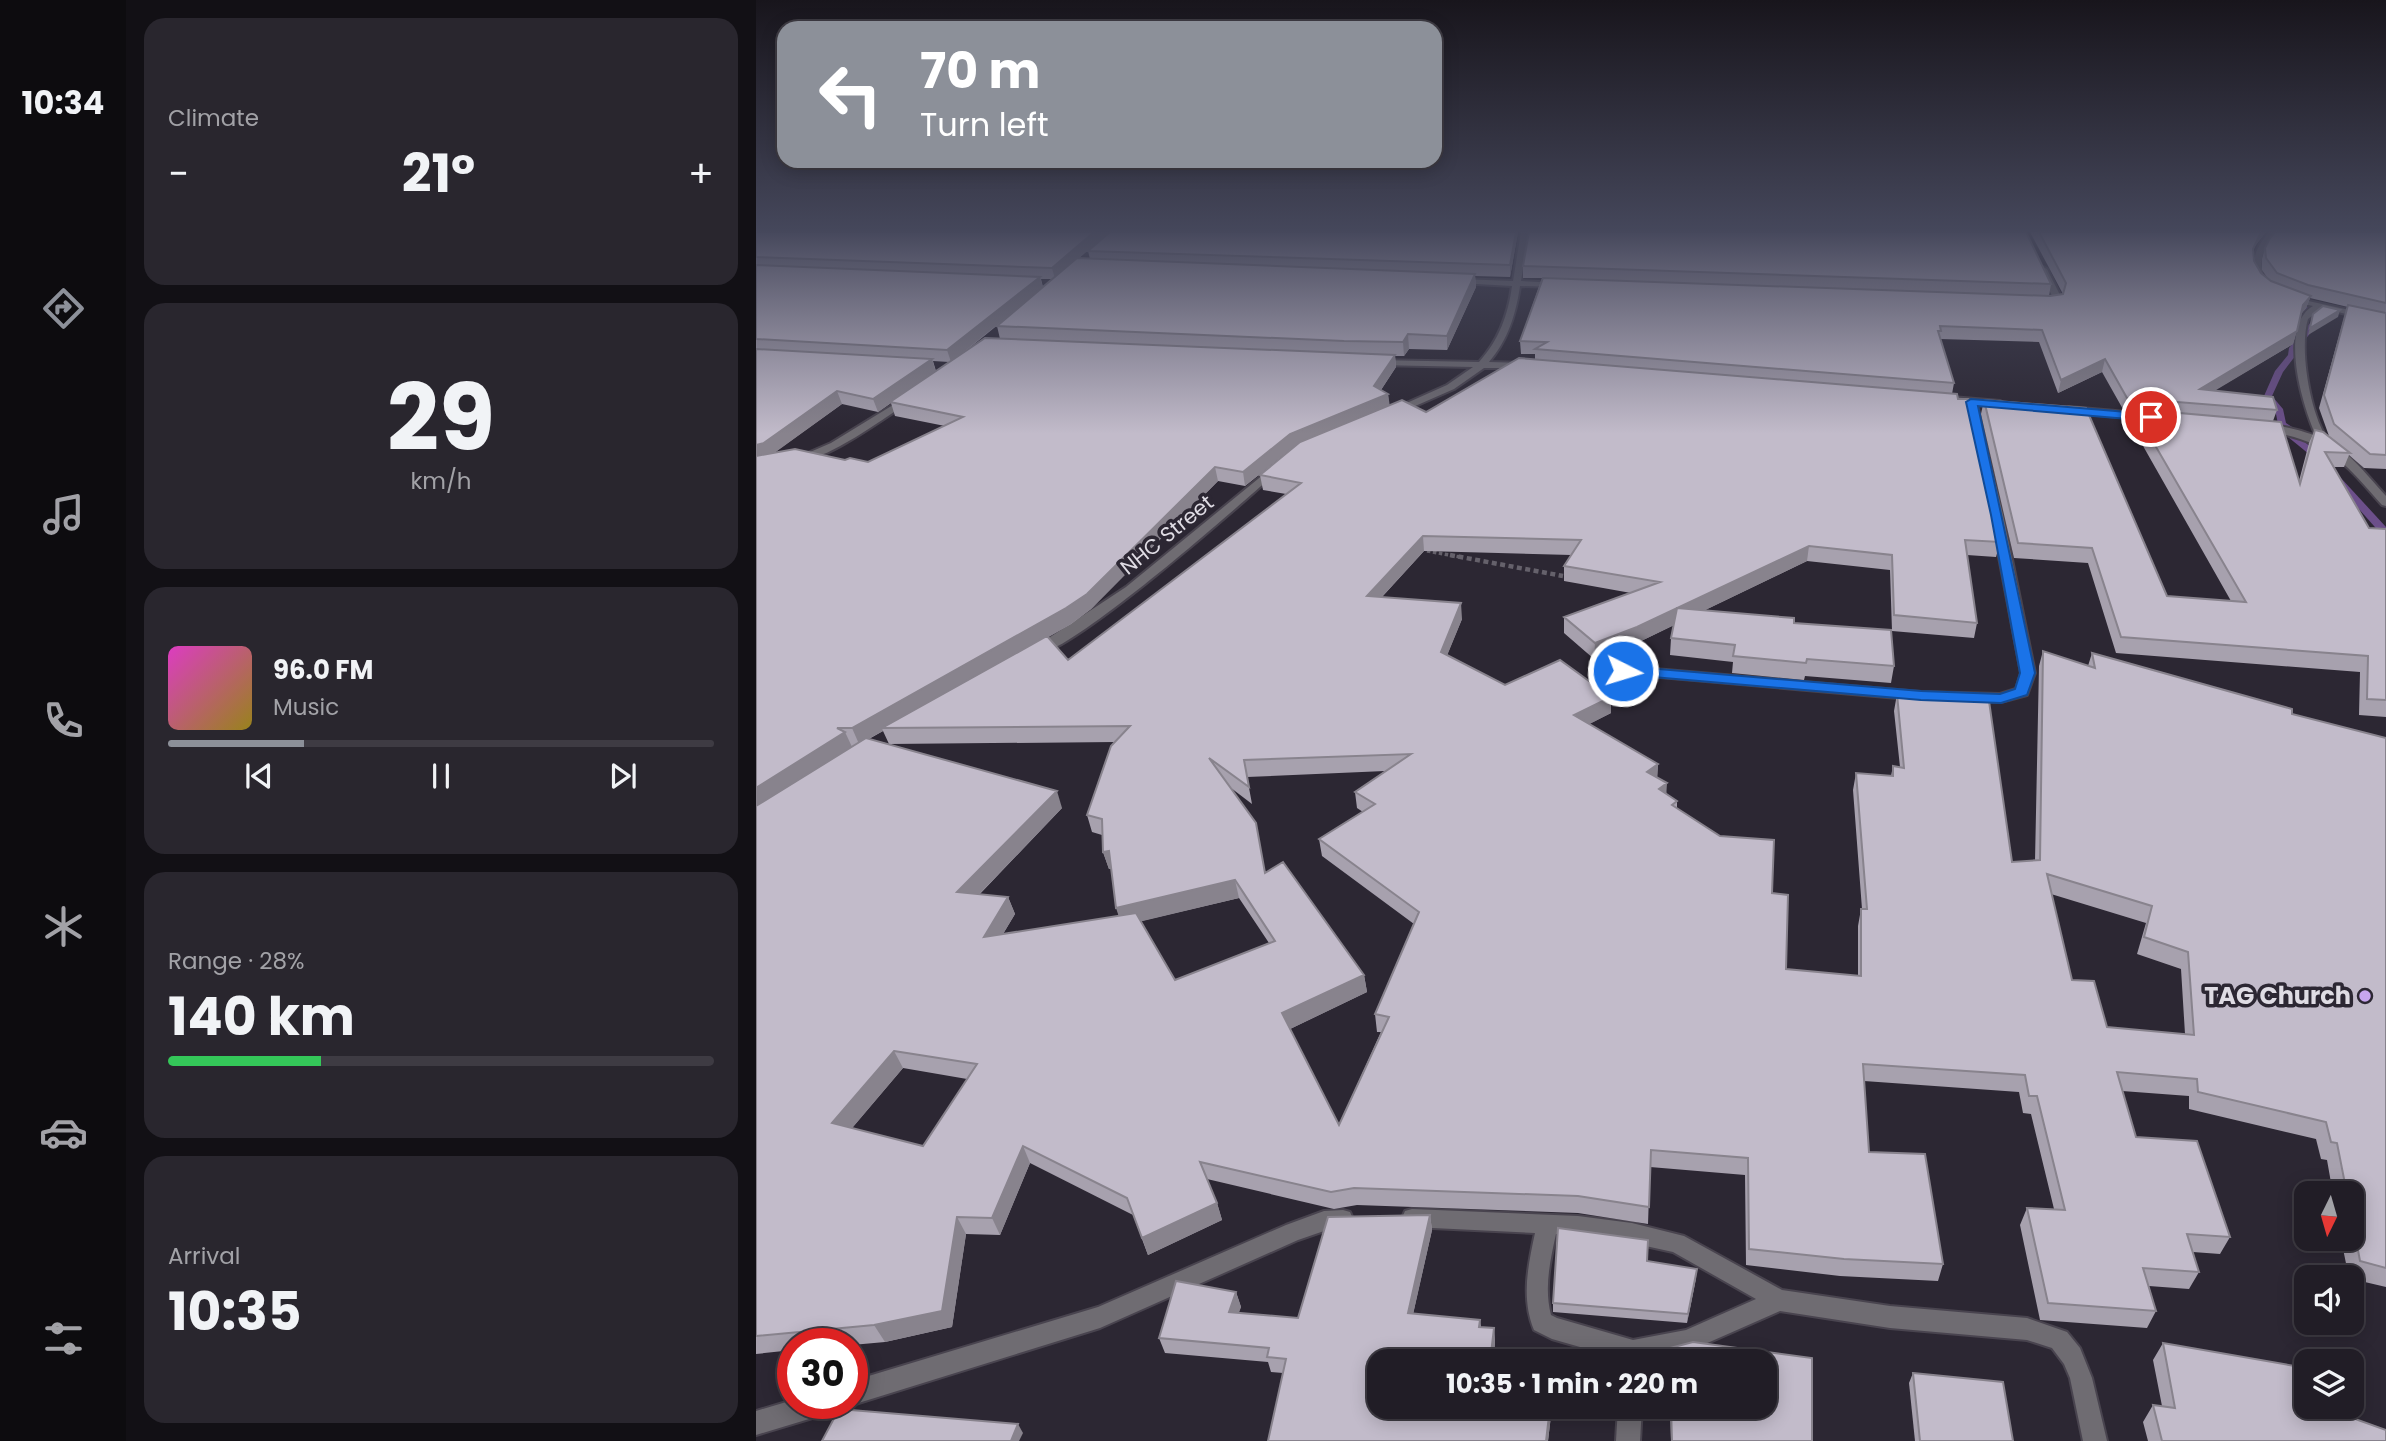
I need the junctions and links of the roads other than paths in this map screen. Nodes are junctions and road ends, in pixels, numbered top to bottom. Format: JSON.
{"nodes":[{"id":1,"x":1513,"y":299,"type":"edge"},
{"id":2,"x":2058,"y":299,"type":"edge"},
{"id":3,"x":2298,"y":299,"type":"edge"},
{"id":4,"x":2034,"y":303,"type":"edge"},
{"id":5,"x":2321,"y":306,"type":"junction"},
{"id":6,"x":2386,"y":321,"type":"edge"},
{"id":7,"x":1372,"y":361,"type":"edge"},
{"id":8,"x":1486,"y":363,"type":"junction"},
{"id":9,"x":1542,"y":367,"type":"edge"},
{"id":10,"x":912,"y":397,"type":"edge"},
{"id":11,"x":1945,"y":400,"type":"edge"},
{"id":12,"x":1971,"y":402,"type":"junction"},
{"id":13,"x":2010,"y":405,"type":"edge"},
{"id":14,"x":2062,"y":410,"type":"edge"},
{"id":15,"x":1386,"y":415,"type":"edge"},
{"id":16,"x":2166,"y":419,"type":"edge"},
{"id":17,"x":2258,"y":428,"type":"edge"},
{"id":18,"x":2323,"y":441,"type":"junction"},
{"id":19,"x":1289,"y":458,"type":"edge"},
{"id":20,"x":787,"y":462,"type":"edge"},
{"id":21,"x":2386,"y":503,"type":"edge"},
{"id":22,"x":1021,"y":660,"type":"edge"},
{"id":23,"x":1597,"y":668,"type":"dead end"},
{"id":24,"x":1369,"y":1217,"type":"edge"},
{"id":25,"x":1393,"y":1217,"type":"edge"},
{"id":26,"x":1547,"y":1225,"type":"junction"},
{"id":27,"x":1779,"y":1300,"type":"junction"},
{"id":28,"x":1613,"y":1349,"type":"edge"},
{"id":29,"x":1658,"y":1349,"type":"edge"},
{"id":30,"x":868,"y":1388,"type":"edge"},
{"id":31,"x":777,"y":1417,"type":"edge"},
{"id":32,"x":1629,"y":1419,"type":"edge"},
{"id":33,"x":756,"y":1423,"type":"edge"},
{"id":34,"x":1628,"y":1441,"type":"edge"},
{"id":35,"x":2095,"y":1441,"type":"edge"}],
"edges":[{"from":1,"to":8,"type":"street"},
{"from":2,"to":4,"type":"street"},
{"from":3,"to":5,"type":"street"},
{"from":5,"to":6,"type":"street"},
{"from":5,"to":18,"type":"street"},
{"from":7,"to":8,"type":"street"},
{"from":8,"to":9,"type":"street"},
{"from":8,"to":15,"type":"street"},
{"from":10,"to":20,"type":"street"},
{"from":11,"to":12,"type":"street"},
{"from":12,"to":13,"type":"street"},
{"from":12,"to":23,"type":"street"},
{"from":14,"to":16,"type":"street"},
{"from":17,"to":18,"type":"street"},
{"from":18,"to":21,"type":"street"},
{"from":19,"to":22,"type":"street","name":"NHC Street"},
{"from":24,"to":30,"type":"street"},
{"from":25,"to":26,"type":"street"},
{"from":26,"to":27,"type":"street"},
{"from":26,"to":28,"type":"street"},
{"from":27,"to":29,"type":"street"},
{"from":27,"to":35,"type":"street"},
{"from":31,"to":33,"type":"street"},
{"from":32,"to":34,"type":"street"}]}
